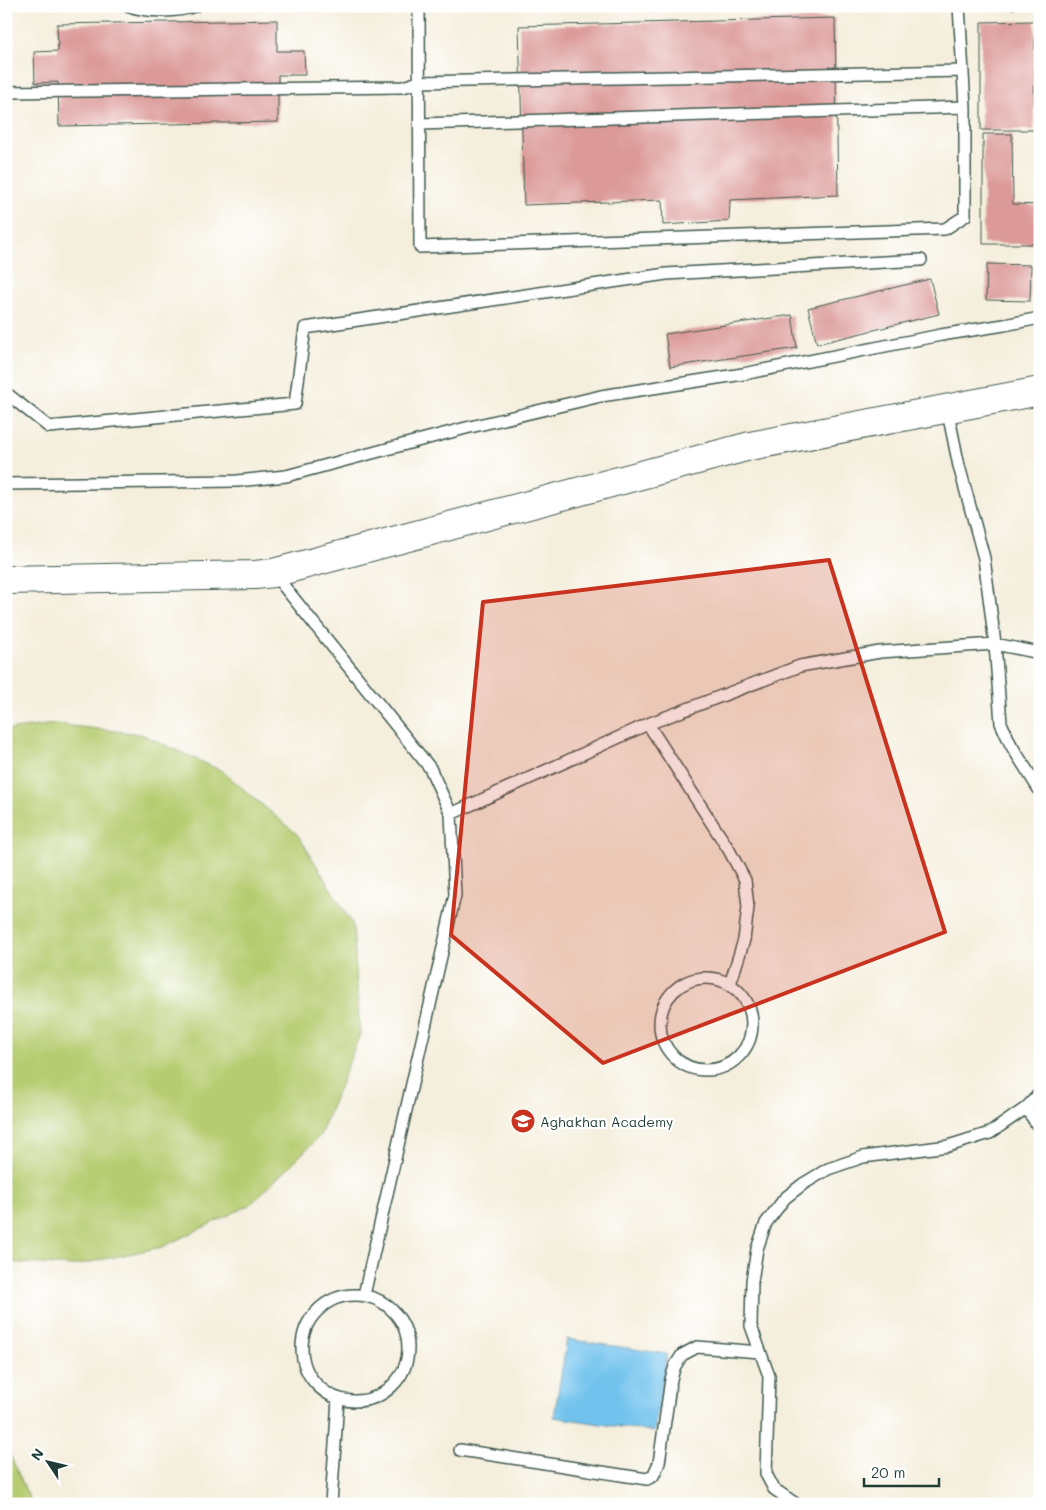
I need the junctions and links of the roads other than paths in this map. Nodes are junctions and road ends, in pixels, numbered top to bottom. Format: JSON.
{"nodes":[{"id":1,"x":129,"y":6,"type":"edge"},
{"id":2,"x":194,"y":6,"type":"edge"},
{"id":3,"x":419,"y":6,"type":"edge"},
{"id":4,"x":959,"y":6,"type":"edge"},
{"id":5,"x":963,"y":71,"type":"junction"},
{"id":6,"x":420,"y":82,"type":"junction"},
{"id":7,"x":6,"y":92,"type":"edge"},
{"id":8,"x":965,"y":107,"type":"junction"},
{"id":9,"x":420,"y":124,"type":"junction"},
{"id":10,"x":921,"y":260,"type":"dead end"},
{"id":11,"x":1040,"y":318,"type":"edge"},
{"id":12,"x":1040,"y":391,"type":"edge"},
{"id":13,"x":6,"y":393,"type":"edge"},
{"id":14,"x":947,"y":408,"type":"junction"},
{"id":15,"x":6,"y":484,"type":"edge"},
{"id":16,"x":273,"y":573,"type":"junction"},
{"id":17,"x":6,"y":580,"type":"edge"},
{"id":18,"x":995,"y":644,"type":"junction"},
{"id":19,"x":1040,"y":653,"type":"edge"},
{"id":20,"x":648,"y":724,"type":"junction"},
{"id":21,"x":1040,"y":791,"type":"edge"},
{"id":22,"x":451,"y":814,"type":"junction"},
{"id":23,"x":730,"y":984,"type":"junction"},
{"id":24,"x":1040,"y":1093,"type":"edge"},
{"id":25,"x":1026,"y":1108,"type":"junction"},
{"id":26,"x":1040,"y":1129,"type":"edge"},
{"id":27,"x":364,"y":1295,"type":"junction"},
{"id":28,"x":760,"y":1352,"type":"junction"},
{"id":29,"x":338,"y":1399,"type":"junction"},
{"id":30,"x":460,"y":1450,"type":"dead end"},
{"id":31,"x":331,"y":1504,"type":"edge"},
{"id":32,"x":796,"y":1504,"type":"edge"}],
"edges":[{"from":1,"to":2,"type":"lane"},
{"from":3,"to":6,"type":"lane"},
{"from":4,"to":5,"type":"lane"},
{"from":5,"to":6,"type":"lane"},
{"from":5,"to":8,"type":"lane"},
{"from":6,"to":7,"type":"lane"},
{"from":6,"to":9,"type":"lane"},
{"from":8,"to":9,"type":"lane"},
{"from":8,"to":9,"type":"lane"},
{"from":10,"to":13,"type":"lane"},
{"from":11,"to":15,"type":"lane"},
{"from":12,"to":14,"type":"street"},
{"from":14,"to":16,"type":"street"},
{"from":14,"to":18,"type":"lane"},
{"from":16,"to":17,"type":"street"},
{"from":16,"to":22,"type":"lane"},
{"from":18,"to":19,"type":"lane"},
{"from":18,"to":20,"type":"lane"},
{"from":18,"to":21,"type":"lane"},
{"from":20,"to":22,"type":"lane"},
{"from":20,"to":23,"type":"lane"},
{"from":22,"to":27,"type":"lane"},
{"from":23,"to":23,"type":"lane"},
{"from":24,"to":25,"type":"lane"},
{"from":25,"to":26,"type":"lane"},
{"from":25,"to":28,"type":"lane"},
{"from":27,"to":29,"type":"lane"},
{"from":27,"to":29,"type":"lane"},
{"from":28,"to":30,"type":"lane"},
{"from":28,"to":32,"type":"lane"},
{"from":29,"to":31,"type":"lane"}]}
